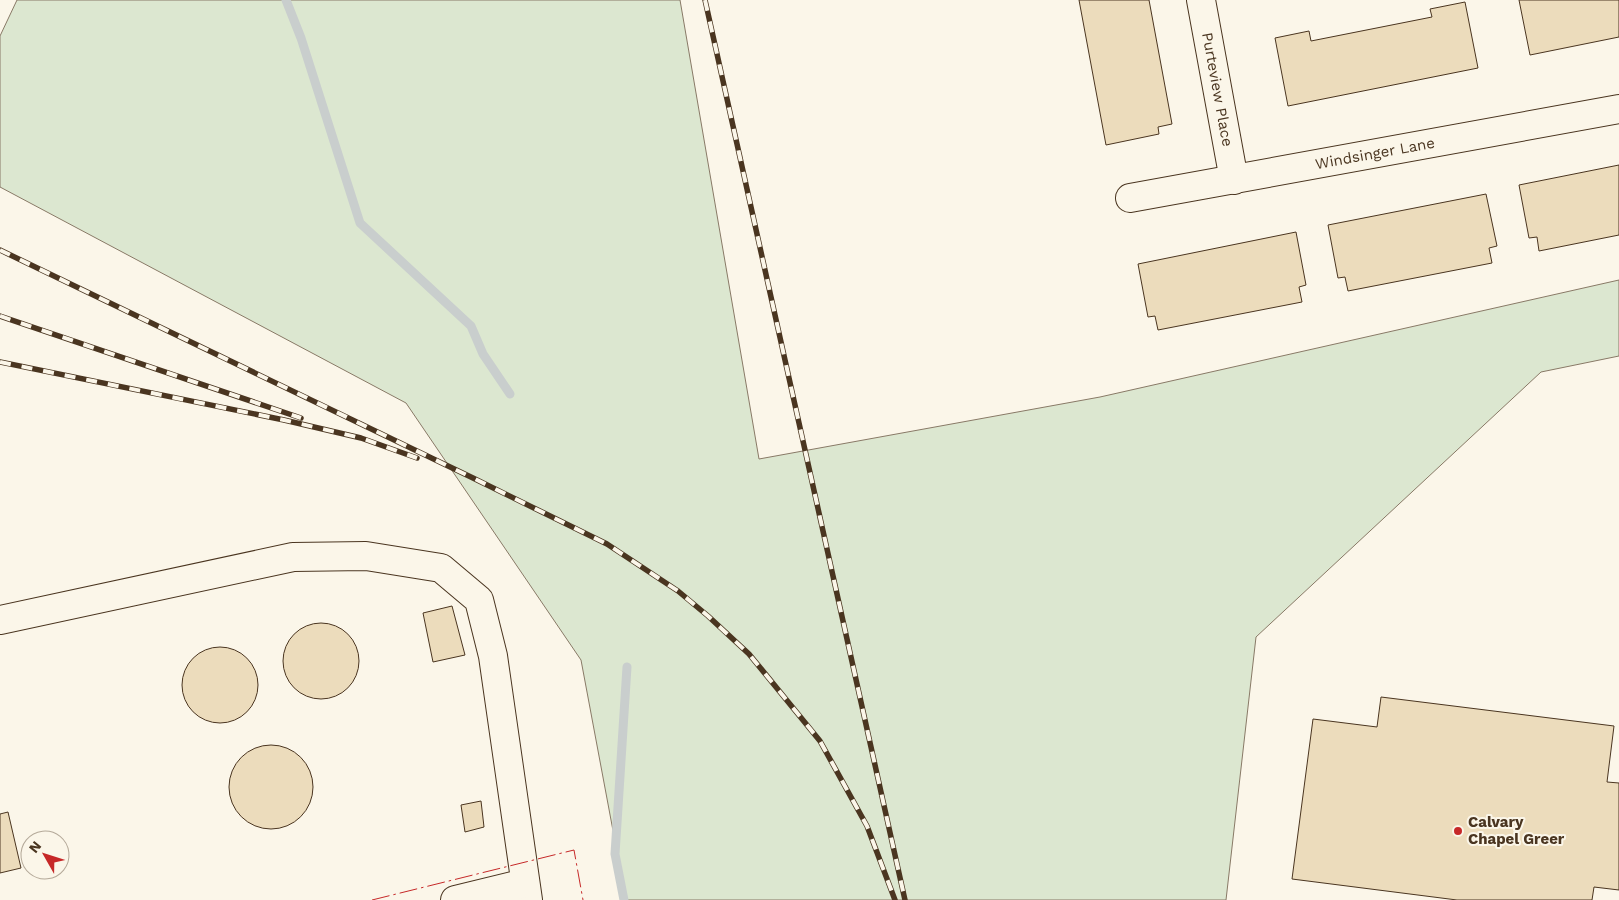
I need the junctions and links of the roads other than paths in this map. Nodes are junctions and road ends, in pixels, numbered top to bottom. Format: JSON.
{"nodes":[{"id":1,"x":1201,"y":0,"type":"edge"},
{"id":2,"x":1619,"y":108,"type":"edge"},
{"id":3,"x":1234,"y":180,"type":"junction"},
{"id":4,"x":1130,"y":198,"type":"dead end"},
{"id":5,"x":0,"y":620,"type":"edge"},
{"id":6,"x":527,"y":891,"type":"edge"},
{"id":7,"x":454,"y":900,"type":"edge"}],
"edges":[{"from":1,"to":3,"type":"street","name":"Purteview Place"},
{"from":2,"to":3,"type":"street","name":"Windsinger Lane"},
{"from":3,"to":4,"type":"street","name":"Windsinger Lane"},
{"from":5,"to":6,"type":"street"},
{"from":6,"to":7,"type":"street"}]}
